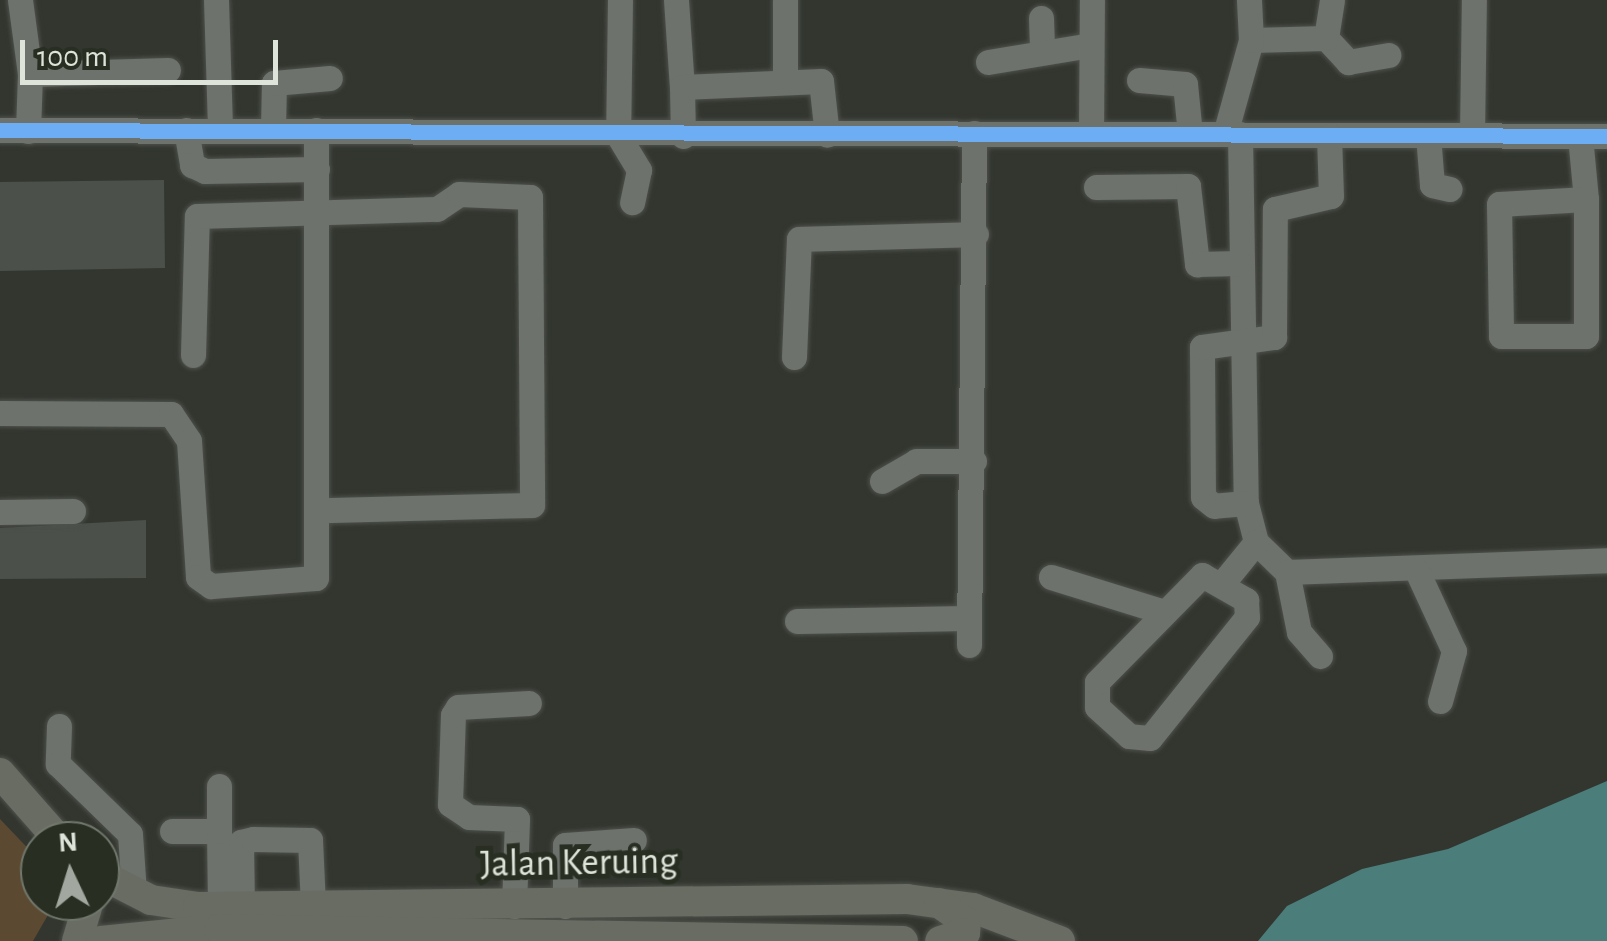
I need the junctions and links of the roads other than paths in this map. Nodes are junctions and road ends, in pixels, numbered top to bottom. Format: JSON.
{"nodes":[{"id":1,"x":20,"y":0,"type":"edge"},
{"id":2,"x":216,"y":0,"type":"edge"},
{"id":3,"x":620,"y":0,"type":"edge"},
{"id":4,"x":676,"y":0,"type":"edge"},
{"id":5,"x":784,"y":0,"type":"edge"},
{"id":6,"x":1092,"y":0,"type":"edge"},
{"id":7,"x":1249,"y":0,"type":"edge"},
{"id":8,"x":1332,"y":0,"type":"edge"},
{"id":9,"x":1474,"y":0,"type":"edge"},
{"id":10,"x":1041,"y":18,"type":"dead end"},
{"id":11,"x":1326,"y":38,"type":"junction"},
{"id":12,"x":1251,"y":40,"type":"junction"},
{"id":13,"x":1091,"y":45,"type":"junction"},
{"id":14,"x":1042,"y":52,"type":"junction"},
{"id":15,"x":1388,"y":56,"type":"dead end"},
{"id":16,"x":988,"y":62,"type":"dead end"},
{"id":17,"x":168,"y":70,"type":"dead end"},
{"id":18,"x":30,"y":74,"type":"junction"},
{"id":19,"x":330,"y":78,"type":"dead end"},
{"id":20,"x":1139,"y":80,"type":"dead end"},
{"id":21,"x":785,"y":82,"type":"junction"},
{"id":22,"x":682,"y":86,"type":"junction"},
{"id":23,"x":0,"y":130,"type":"edge"},
{"id":24,"x":186,"y":130,"type":"junction"},
{"id":25,"x":220,"y":130,"type":"junction"},
{"id":26,"x":273,"y":130,"type":"junction"},
{"id":27,"x":316,"y":130,"type":"junction"},
{"id":28,"x":28,"y":131,"type":"junction"},
{"id":29,"x":974,"y":133,"type":"junction"},
{"id":30,"x":1091,"y":134,"type":"junction"},
{"id":31,"x":1190,"y":134,"type":"junction"},
{"id":32,"x":1232,"y":134,"type":"junction"},
{"id":33,"x":618,"y":135,"type":"junction"},
{"id":34,"x":827,"y":135,"type":"junction"},
{"id":35,"x":1328,"y":135,"type":"junction"},
{"id":36,"x":1428,"y":135,"type":"junction"},
{"id":37,"x":683,"y":136,"type":"junction"},
{"id":38,"x":1472,"y":136,"type":"junction"},
{"id":39,"x":1580,"y":136,"type":"junction"},
{"id":40,"x":1607,"y":136,"type":"edge"},
{"id":41,"x":317,"y":169,"type":"junction"},
{"id":42,"x":1096,"y":186,"type":"dead end"},
{"id":43,"x":1450,"y":189,"type":"dead end"},
{"id":44,"x":1586,"y":199,"type":"junction"},
{"id":45,"x":632,"y":202,"type":"dead end"},
{"id":46,"x":319,"y":213,"type":"junction"},
{"id":47,"x":976,"y":234,"type":"junction"},
{"id":48,"x":1240,"y":264,"type":"junction"},
{"id":49,"x":1242,"y":342,"type":"junction"},
{"id":50,"x":193,"y":355,"type":"dead end"},
{"id":51,"x":794,"y":357,"type":"dead end"},
{"id":52,"x":0,"y":413,"type":"edge"},
{"id":53,"x":974,"y":462,"type":"junction"},
{"id":54,"x":882,"y":481,"type":"dead end"},
{"id":55,"x":1246,"y":503,"type":"junction"},
{"id":56,"x":321,"y":510,"type":"junction"},
{"id":57,"x":74,"y":511,"type":"dead end"},
{"id":58,"x":0,"y":512,"type":"edge"},
{"id":59,"x":1256,"y":542,"type":"junction"},
{"id":60,"x":1607,"y":560,"type":"edge"},
{"id":61,"x":1417,"y":571,"type":"junction"},
{"id":62,"x":1287,"y":572,"type":"junction"},
{"id":63,"x":1051,"y":577,"type":"dead end"},
{"id":64,"x":1221,"y":584,"type":"junction"},
{"id":65,"x":1161,"y":611,"type":"junction"},
{"id":66,"x":969,"y":618,"type":"junction"},
{"id":67,"x":797,"y":621,"type":"dead end"},
{"id":68,"x":969,"y":645,"type":"dead end"},
{"id":69,"x":1320,"y":656,"type":"dead end"},
{"id":70,"x":1440,"y":701,"type":"dead end"},
{"id":71,"x":529,"y":703,"type":"dead end"},
{"id":72,"x":59,"y":726,"type":"dead end"},
{"id":73,"x":0,"y":773,"type":"edge"},
{"id":74,"x":220,"y":786,"type":"dead end"},
{"id":75,"x":42,"y":821,"type":"edge"},
{"id":76,"x":219,"y":831,"type":"junction"},
{"id":77,"x":172,"y":832,"type":"dead end"},
{"id":78,"x":634,"y":840,"type":"dead end"},
{"id":79,"x":120,"y":885,"type":"edge"},
{"id":80,"x":134,"y":893,"type":"junction"},
{"id":81,"x":937,"y":902,"type":"junction"},
{"id":82,"x":514,"y":906,"type":"junction"},
{"id":83,"x":565,"y":906,"type":"junction"},
{"id":84,"x":231,"y":907,"type":"junction"},
{"id":85,"x":313,"y":907,"type":"junction"},
{"id":86,"x":381,"y":936,"type":"edge"},
{"id":87,"x":449,"y":936,"type":"edge"},
{"id":88,"x":753,"y":938,"type":"edge"},
{"id":89,"x":101,"y":941,"type":"edge"},
{"id":90,"x":903,"y":941,"type":"edge"},
{"id":91,"x":940,"y":941,"type":"edge"},
{"id":92,"x":1060,"y":941,"type":"edge"}],
"edges":[{"from":1,"to":18,"type":"street"},
{"from":2,"to":25,"type":"street"},
{"from":3,"to":33,"type":"street"},
{"from":4,"to":22,"type":"street"},
{"from":5,"to":21,"type":"street"},
{"from":6,"to":13,"type":"street"},
{"from":7,"to":12,"type":"street"},
{"from":8,"to":11,"type":"street"},
{"from":9,"to":38,"type":"street"},
{"from":10,"to":14,"type":"street"},
{"from":11,"to":12,"type":"street"},
{"from":11,"to":15,"type":"street"},
{"from":12,"to":32,"type":"street"},
{"from":13,"to":14,"type":"street"},
{"from":13,"to":30,"type":"street"},
{"from":14,"to":16,"type":"street"},
{"from":17,"to":18,"type":"street"},
{"from":18,"to":28,"type":"street"},
{"from":19,"to":26,"type":"street"},
{"from":20,"to":31,"type":"street"},
{"from":21,"to":22,"type":"street"},
{"from":21,"to":34,"type":"street"},
{"from":22,"to":37,"type":"street"},
{"from":23,"to":28,"type":"street"},
{"from":24,"to":25,"type":"street"},
{"from":24,"to":28,"type":"street"},
{"from":24,"to":41,"type":"street"},
{"from":25,"to":26,"type":"street"},
{"from":26,"to":27,"type":"street"},
{"from":27,"to":33,"type":"street"},
{"from":27,"to":41,"type":"street"},
{"from":29,"to":30,"type":"street"},
{"from":29,"to":34,"type":"street"},
{"from":29,"to":47,"type":"street"},
{"from":30,"to":31,"type":"street"},
{"from":31,"to":32,"type":"street"},
{"from":32,"to":35,"type":"street"},
{"from":32,"to":48,"type":"street"},
{"from":33,"to":37,"type":"street"},
{"from":33,"to":45,"type":"street"},
{"from":34,"to":37,"type":"street"},
{"from":35,"to":36,"type":"street"},
{"from":35,"to":49,"type":"street"},
{"from":36,"to":38,"type":"street"},
{"from":36,"to":43,"type":"street"},
{"from":38,"to":39,"type":"street"},
{"from":39,"to":40,"type":"street"},
{"from":39,"to":44,"type":"street"},
{"from":41,"to":46,"type":"street"},
{"from":42,"to":48,"type":"street"},
{"from":44,"to":44,"type":"street"},
{"from":46,"to":50,"type":"street"},
{"from":46,"to":56,"type":"street"},
{"from":46,"to":56,"type":"street"},
{"from":47,"to":51,"type":"street"},
{"from":47,"to":53,"type":"street"},
{"from":48,"to":49,"type":"street"},
{"from":49,"to":55,"type":"street"},
{"from":49,"to":55,"type":"street"},
{"from":52,"to":56,"type":"street"},
{"from":53,"to":54,"type":"street"},
{"from":53,"to":66,"type":"street"},
{"from":55,"to":59,"type":"street"},
{"from":57,"to":58,"type":"street"},
{"from":59,"to":62,"type":"street"},
{"from":59,"to":64,"type":"street"},
{"from":60,"to":61,"type":"street"},
{"from":61,"to":62,"type":"street"},
{"from":61,"to":70,"type":"street"},
{"from":62,"to":69,"type":"street"},
{"from":63,"to":65,"type":"street"},
{"from":64,"to":65,"type":"street"},
{"from":64,"to":65,"type":"street"},
{"from":66,"to":67,"type":"street"},
{"from":66,"to":68,"type":"street"},
{"from":71,"to":82,"type":"street"},
{"from":72,"to":80,"type":"street"},
{"from":73,"to":75,"type":"main road"},
{"from":74,"to":76,"type":"street"},
{"from":76,"to":77,"type":"street"},
{"from":76,"to":84,"type":"street"},
{"from":78,"to":83,"type":"street"},
{"from":79,"to":80,"type":"main road","name":"Jalan Keruing"},
{"from":80,"to":84,"type":"main road","name":"Jalan Keruing"},
{"from":81,"to":83,"type":"main road","name":"Jalan Keruing"},
{"from":81,"to":91,"type":"main road"},
{"from":81,"to":92,"type":"main road","name":"Jalan Keruing"},
{"from":82,"to":83,"type":"main road","name":"Jalan Keruing"},
{"from":82,"to":85,"type":"main road","name":"Jalan Keruing"},
{"from":84,"to":85,"type":"main road","name":"Jalan Keruing"},
{"from":84,"to":85,"type":"street"},
{"from":86,"to":87,"type":"main road","name":"Jalan Keruing"},
{"from":86,"to":89,"type":"main road","name":"Jalan Keruing"},
{"from":87,"to":88,"type":"main road","name":"Jalan Keruing"},
{"from":88,"to":90,"type":"main road","name":"Jalan Keruing"}]}
